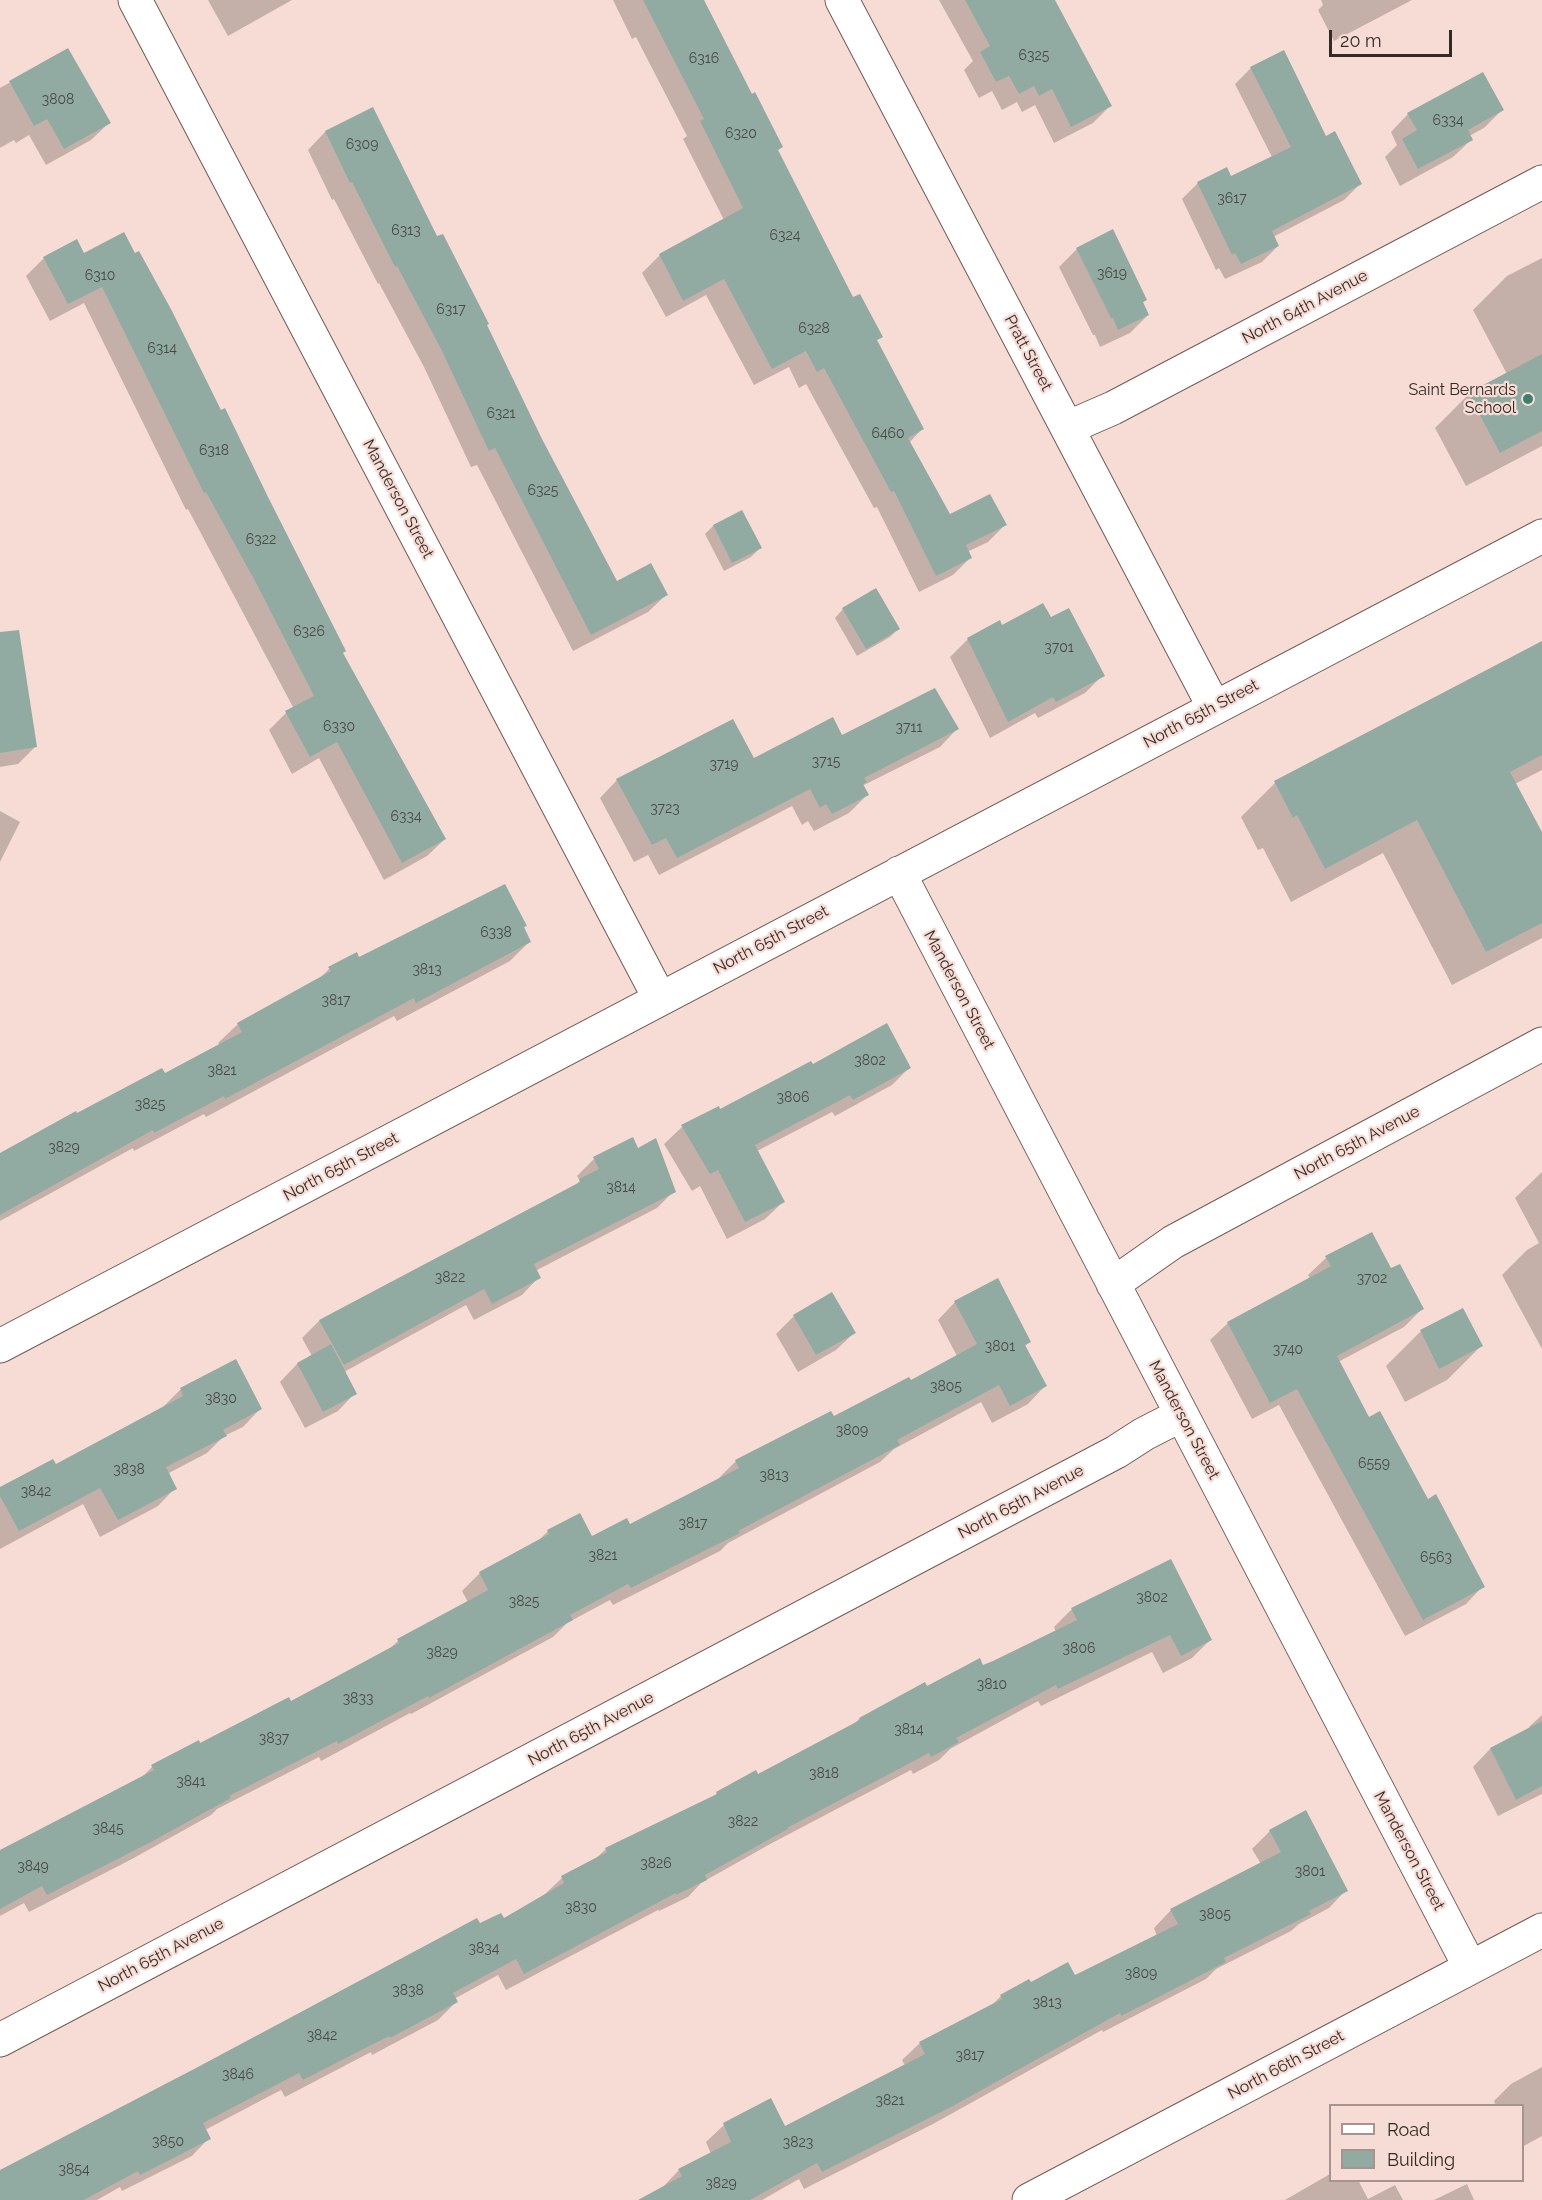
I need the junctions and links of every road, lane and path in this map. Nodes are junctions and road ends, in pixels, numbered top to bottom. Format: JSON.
{"nodes":[{"id":1,"x":135,"y":0,"type":"edge"},
{"id":2,"x":842,"y":0,"type":"edge"},
{"id":3,"x":1542,"y":182,"type":"edge"},
{"id":4,"x":1067,"y":428,"type":"junction"},
{"id":5,"x":1542,"y":536,"type":"edge"},
{"id":6,"x":1214,"y":707,"type":"junction"},
{"id":7,"x":898,"y":873,"type":"junction"},
{"id":8,"x":660,"y":999,"type":"junction"},
{"id":9,"x":1542,"y":1044,"type":"edge"},
{"id":10,"x":1113,"y":1284,"type":"junction"},
{"id":11,"x":0,"y":1346,"type":"edge"},
{"id":12,"x":1181,"y":1415,"type":"junction"},
{"id":13,"x":1542,"y":1929,"type":"edge"},
{"id":14,"x":1470,"y":1967,"type":"junction"},
{"id":15,"x":0,"y":2040,"type":"edge"},
{"id":16,"x":1029,"y":2200,"type":"edge"}],
"edges":[{"from":1,"to":8,"type":"street","name":"Manderson Street"},
{"from":2,"to":4,"type":"street","name":"Pratt Street"},
{"from":3,"to":4,"type":"street","name":"North 64th Avenue"},
{"from":4,"to":6,"type":"street","name":"Pratt Street"},
{"from":5,"to":6,"type":"street","name":"North 65th Street"},
{"from":6,"to":7,"type":"street","name":"North 65th Street"},
{"from":7,"to":8,"type":"street","name":"North 65th Street"},
{"from":7,"to":10,"type":"street","name":"Manderson Street"},
{"from":8,"to":11,"type":"street","name":"North 65th Street"},
{"from":9,"to":10,"type":"street","name":"North 65th Avenue"},
{"from":10,"to":12,"type":"street","name":"Manderson Street"},
{"from":12,"to":14,"type":"street","name":"Manderson Street"},
{"from":12,"to":15,"type":"street","name":"North 65th Avenue"},
{"from":13,"to":14,"type":"street","name":"North 66th Street"},
{"from":14,"to":16,"type":"street","name":"North 66th Street"}]}
